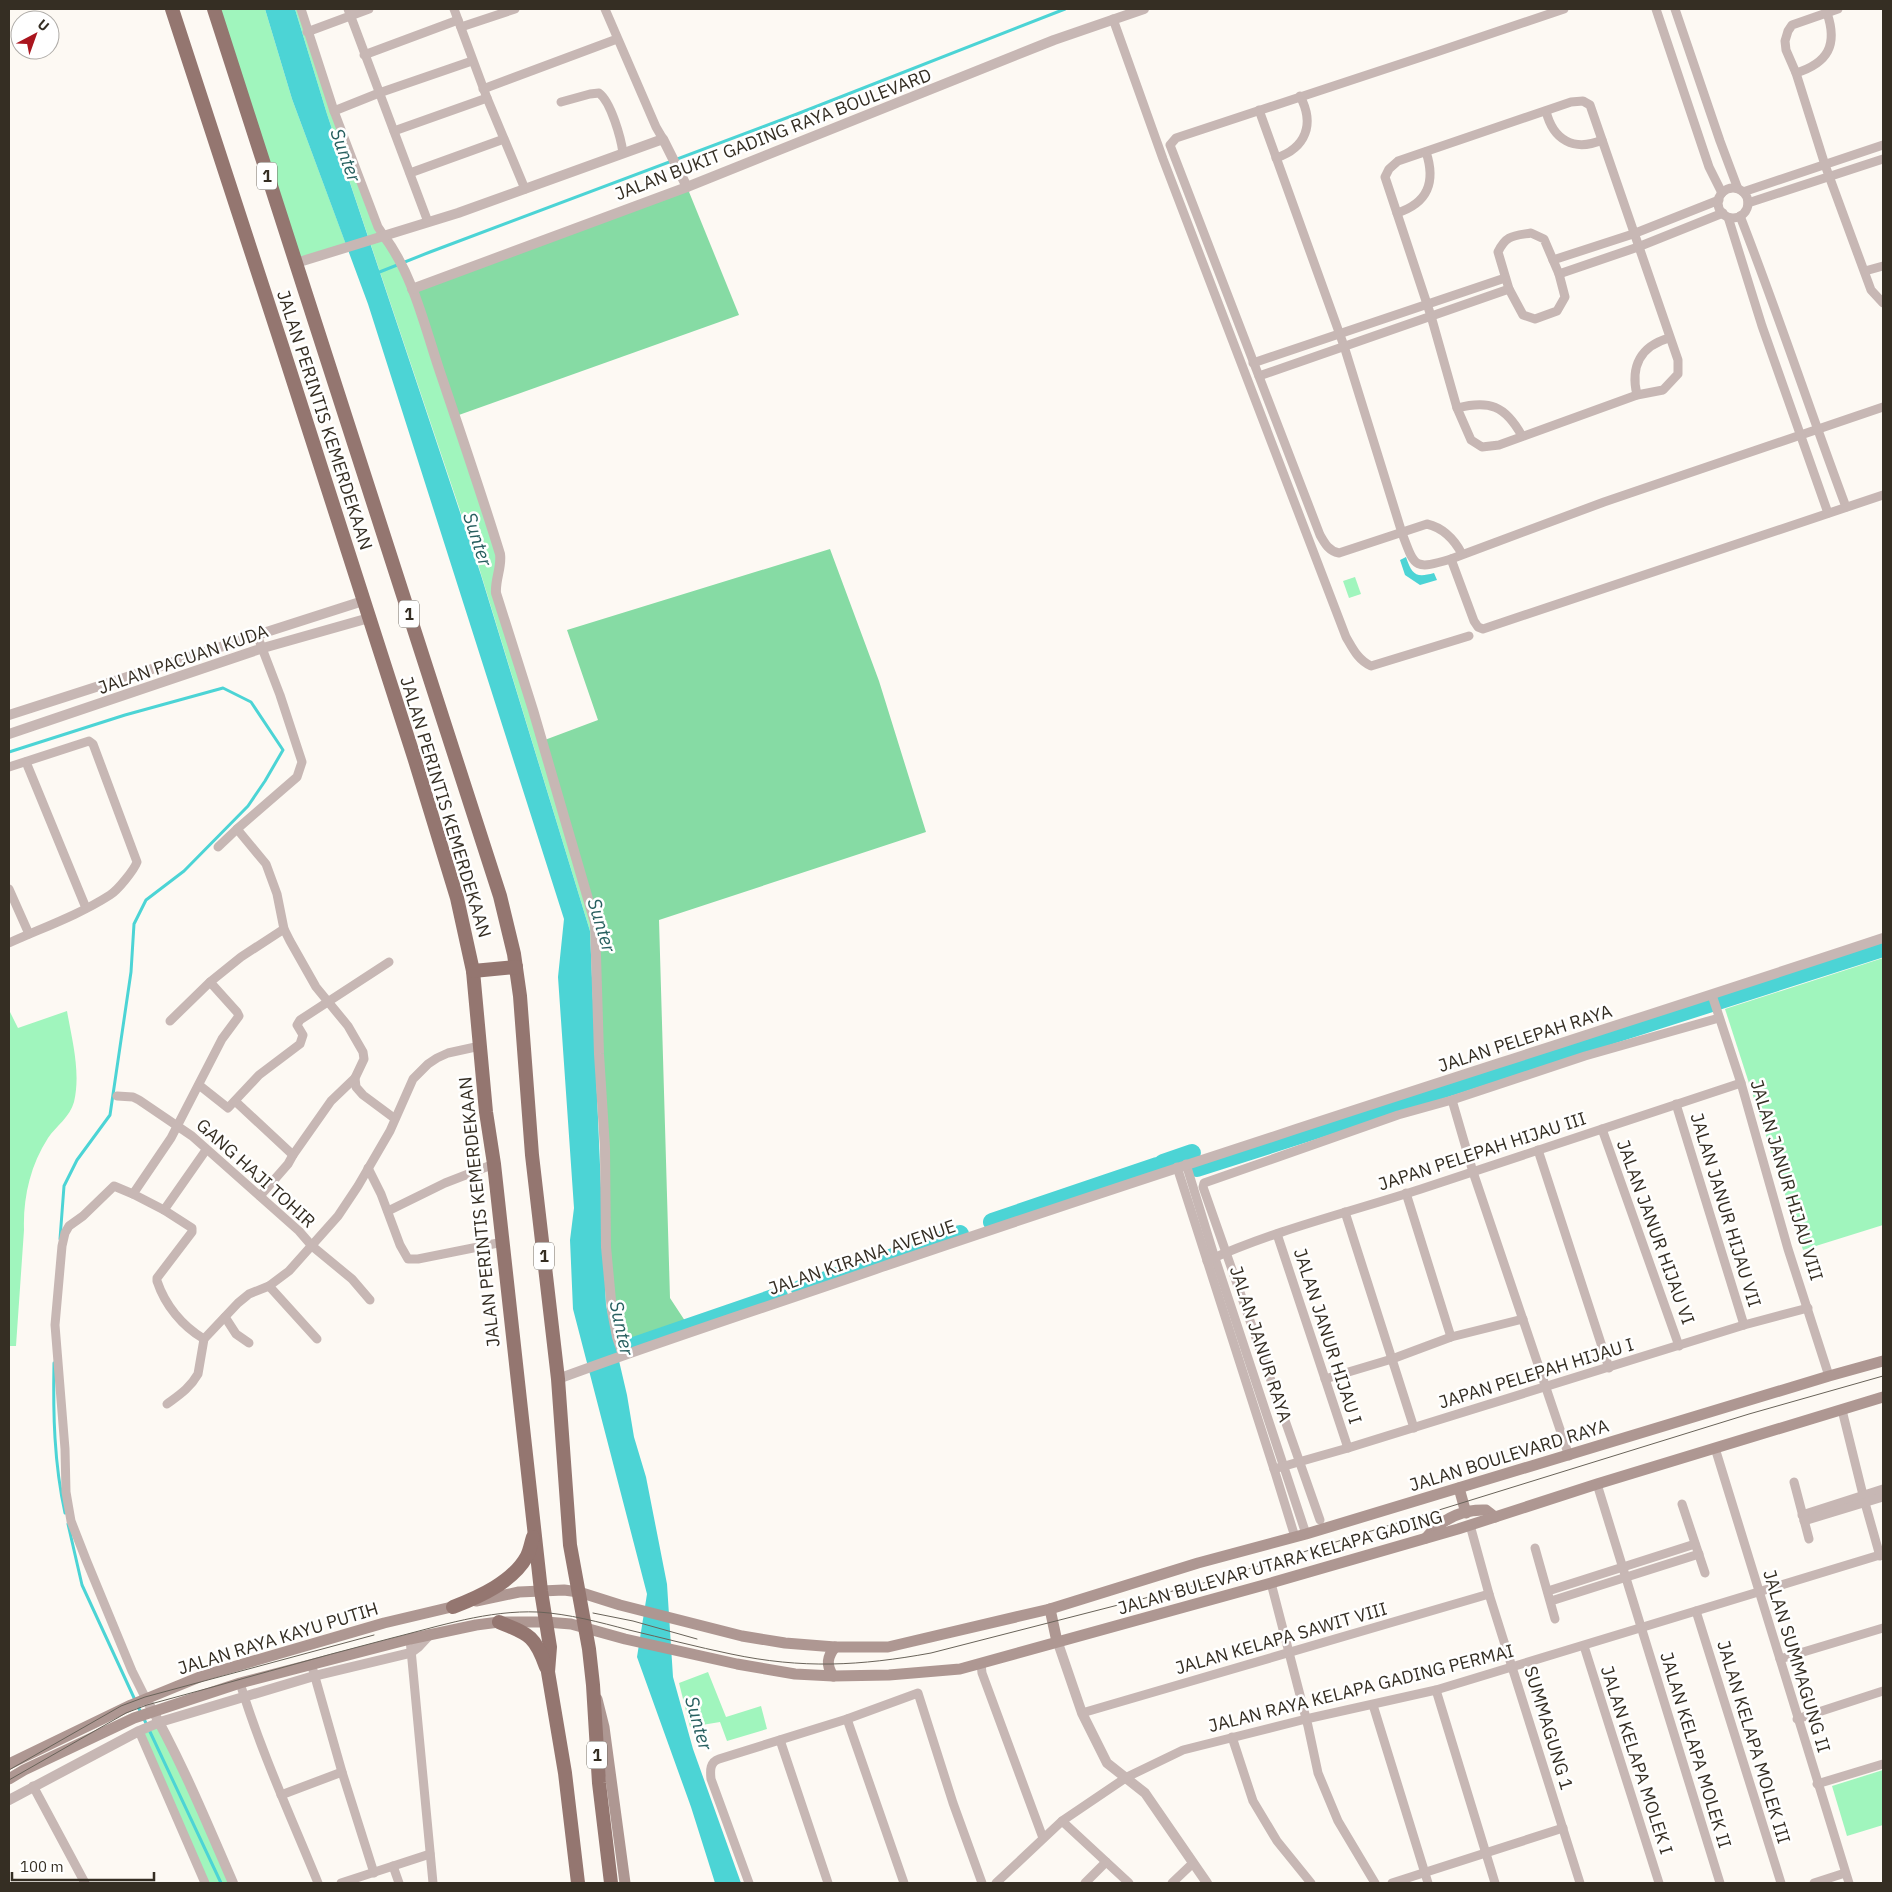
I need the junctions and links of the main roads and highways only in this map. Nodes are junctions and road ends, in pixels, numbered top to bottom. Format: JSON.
{"nodes":[{"id":1,"x":172,"y":9,"type":"edge"},
{"id":2,"x":214,"y":9,"type":"edge"},
{"id":3,"x":516,"y":968,"type":"junction"},
{"id":4,"x":473,"y":971,"type":"junction"},
{"id":5,"x":1883,"y":1361,"type":"edge"},
{"id":6,"x":1883,"y":1397,"type":"edge"},
{"id":7,"x":1460,"y":1488,"type":"junction"},
{"id":8,"x":1466,"y":1512,"type":"junction"},
{"id":9,"x":1495,"y":1517,"type":"junction"},
{"id":10,"x":535,"y":1532,"type":"junction"},
{"id":11,"x":1426,"y":1538,"type":"junction"},
{"id":12,"x":1198,"y":1563,"type":"joint"},
{"id":13,"x":541,"y":1590,"type":"junction"},
{"id":14,"x":579,"y":1592,"type":"junction"},
{"id":15,"x":453,"y":1607,"type":"junction"},
{"id":16,"x":1050,"y":1610,"type":"junction"},
{"id":17,"x":499,"y":1622,"type":"junction"},
{"id":18,"x":546,"y":1622,"type":"junction"},
{"id":19,"x":586,"y":1627,"type":"junction"},
{"id":20,"x":1057,"y":1640,"type":"junction"},
{"id":21,"x":835,"y":1647,"type":"junction"},
{"id":22,"x":548,"y":1672,"type":"junction"},
{"id":23,"x":833,"y":1676,"type":"junction"},
{"id":24,"x":593,"y":1685,"type":"junction"},
{"id":25,"x":9,"y":1764,"type":"edge"},
{"id":26,"x":9,"y":1779,"type":"edge"},
{"id":27,"x":578,"y":1883,"type":"edge"},
{"id":28,"x":612,"y":1883,"type":"edge"},
{"id":29,"x":625,"y":1883,"type":"edge"}],
"edges":[{"from":1,"to":4,"type":"highway","name":"JALAN PERINTIS KEMERDEKAAN","number":"1"},
{"from":2,"to":3,"type":"highway","name":"JALAN PERINTIS KEMERDEKAAN","number":"1"},
{"from":3,"to":4,"type":"highway"},
{"from":3,"to":14,"type":"highway","name":"JALAN PERINTIS KEMERDEKAAN","number":"1"},
{"from":4,"to":10,"type":"highway","name":"JALAN PERINTIS KEMERDEKAAN","number":"1"},
{"from":5,"to":7,"type":"main road","name":"JALAN BOULEVARD RAYA"},
{"from":6,"to":9,"type":"main road"},
{"from":7,"to":8,"type":"main road"},
{"from":7,"to":12,"type":"main road","name":"JALAN BOULEVARD RAYA"},
{"from":8,"to":9,"type":"main road"},
{"from":8,"to":11,"type":"main road"},
{"from":9,"to":11,"type":"main road","name":"JALAN BULEVAR UTARA KELAPA GADING"},
{"from":10,"to":13,"type":"highway","name":"JALAN PERINTIS KEMERDEKAAN","number":"1"},
{"from":10,"to":15,"type":"highway"},
{"from":11,"to":20,"type":"main road","name":"JALAN BULEVAR UTARA KELAPA GADING"},
{"from":12,"to":16,"type":"main road","name":"JALAN BULEVAR UTARA KELAPA GADING"},
{"from":13,"to":14,"type":"main road","name":"JALAN BULEVAR UTARA KELAPA GADING"},
{"from":13,"to":15,"type":"main road","name":"JALAN RAYA KAYU PUTIH"},
{"from":13,"to":18,"type":"highway","name":"JALAN PERINTIS KEMERDEKAAN","number":"1"},
{"from":14,"to":19,"type":"highway","name":"JALAN PERINTIS KEMERDEKAAN","number":"1"},
{"from":14,"to":21,"type":"main road","name":"JALAN BULEVAR UTARA KELAPA GADING"},
{"from":15,"to":25,"type":"main road","name":"JALAN RAYA KAYU PUTIH"},
{"from":16,"to":20,"type":"main road"},
{"from":16,"to":21,"type":"main road","name":"JALAN BULEVAR UTARA KELAPA GADING"},
{"from":17,"to":18,"type":"main road","name":"JALAN RAYA KAYU PUTIH"},
{"from":17,"to":22,"type":"highway"},
{"from":17,"to":26,"type":"main road","name":"JALAN RAYA KAYU PUTIH"},
{"from":18,"to":19,"type":"main road","name":"JALAN BULEVAR UTARA KELAPA GADING"},
{"from":18,"to":22,"type":"highway","name":"JALAN PERINTIS KEMERDEKAAN","number":"1"},
{"from":19,"to":23,"type":"main road","name":"JALAN BULEVAR UTARA KELAPA GADING"},
{"from":19,"to":24,"type":"highway","name":"JALAN PERINTIS KEMERDEKAAN","number":"1"},
{"from":20,"to":23,"type":"main road","name":"JALAN BULEVAR UTARA KELAPA GADING"},
{"from":21,"to":23,"type":"main road"},
{"from":22,"to":27,"type":"highway","name":"JALAN PERINTIS KEMERDEKAAN","number":"1"},
{"from":24,"to":28,"type":"highway","name":"JALAN PERINTIS KEMERDEKAAN","number":"1"},
{"from":24,"to":29,"type":"main road","name":"JALAN PERINTIS KEMERDEKAAN"}]}
